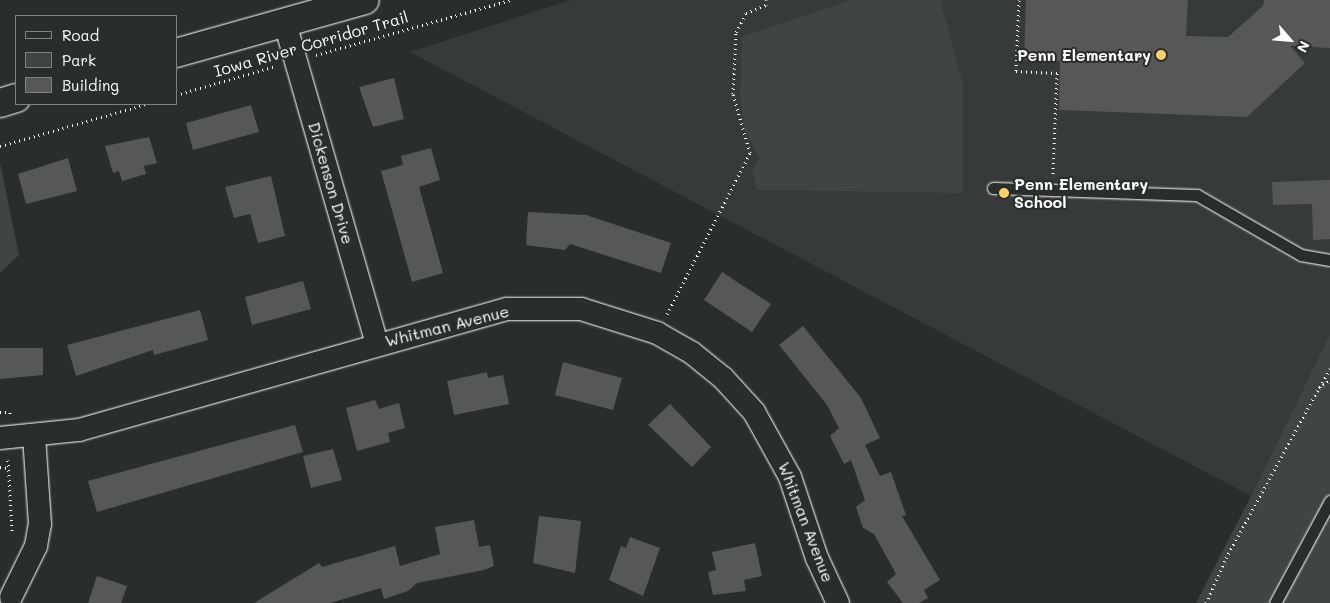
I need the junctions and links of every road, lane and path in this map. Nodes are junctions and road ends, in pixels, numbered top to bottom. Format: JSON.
{"nodes":[{"id":1,"x":364,"y":0,"type":"edge"},
{"id":2,"x":510,"y":0,"type":"edge"},
{"id":3,"x":766,"y":0,"type":"edge"},
{"id":4,"x":1019,"y":0,"type":"edge"},
{"id":5,"x":286,"y":23,"type":"junction"},
{"id":6,"x":178,"y":52,"type":"edge"},
{"id":7,"x":296,"y":61,"type":"junction"},
{"id":8,"x":178,"y":94,"type":"edge"},
{"id":9,"x":15,"y":98,"type":"edge"},
{"id":10,"x":0,"y":102,"type":"edge"},
{"id":11,"x":143,"y":105,"type":"edge"},
{"id":12,"x":0,"y":146,"type":"edge"},
{"id":13,"x":993,"y":188,"type":"dead end"},
{"id":14,"x":1052,"y":193,"type":"junction"},
{"id":15,"x":1330,"y":260,"type":"edge"},
{"id":16,"x":657,"y":333,"type":"junction"},
{"id":17,"x":377,"y":344,"type":"junction"},
{"id":18,"x":1330,"y":368,"type":"edge"},
{"id":19,"x":1330,"y":380,"type":"edge"},
{"id":20,"x":1319,"y":388,"type":"junction"},
{"id":21,"x":34,"y":437,"type":"junction"},
{"id":22,"x":4,"y":446,"type":"edge"},
{"id":23,"x":0,"y":467,"type":"edge"},
{"id":24,"x":8,"y":468,"type":"junction"},
{"id":25,"x":1330,"y":501,"type":"edge"},
{"id":26,"x":12,"y":531,"type":"dead end"},
{"id":27,"x":11,"y":597,"type":"dead end"},
{"id":28,"x":837,"y":603,"type":"edge"},
{"id":29,"x":1206,"y":603,"type":"edge"},
{"id":30,"x":1275,"y":603,"type":"edge"}],
"edges":[{"from":1,"to":5,"type":"main road"},
{"from":2,"to":7,"type":"path","name":"Iowa River Corridor Trail"},
{"from":3,"to":16,"type":"path"},
{"from":4,"to":14,"type":"path"},
{"from":5,"to":6,"type":"main road"},
{"from":5,"to":7,"type":"street","name":"Dickenson Drive"},
{"from":7,"to":8,"type":"path","name":"Iowa River Corridor Trail"},
{"from":7,"to":17,"type":"street","name":"Dickenson Drive"},
{"from":9,"to":10,"type":"main road"},
{"from":11,"to":12,"type":"path"},
{"from":13,"to":14,"type":"lane"},
{"from":14,"to":15,"type":"lane"},
{"from":16,"to":17,"type":"street","name":"Whitman Avenue"},
{"from":16,"to":28,"type":"street","name":"Whitman Avenue"},
{"from":17,"to":21,"type":"street","name":"Whitman Avenue"},
{"from":18,"to":20,"type":"path"},
{"from":19,"to":20,"type":"path"},
{"from":20,"to":29,"type":"path"},
{"from":21,"to":22,"type":"street","name":"Whitman Avenue"},
{"from":21,"to":27,"type":"street"},
{"from":22,"to":24,"type":"path"},
{"from":23,"to":24,"type":"path"},
{"from":24,"to":26,"type":"path"},
{"from":25,"to":30,"type":"lane"}]}
